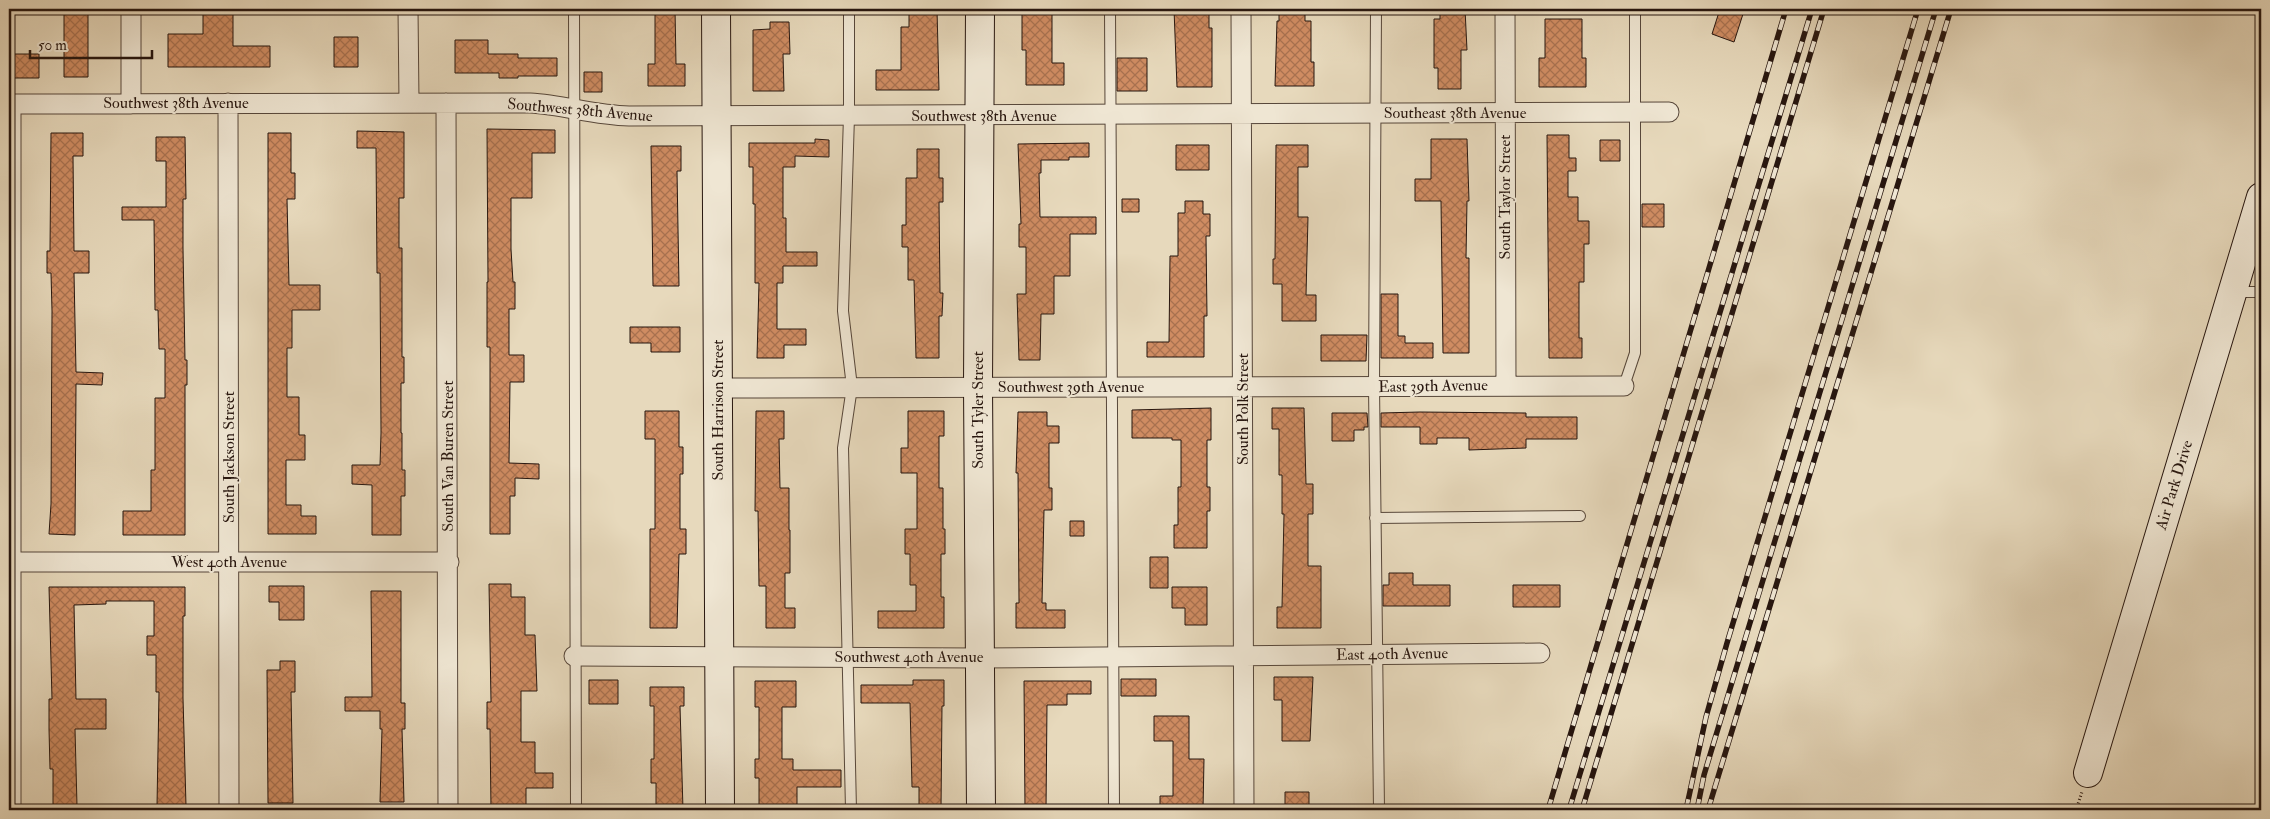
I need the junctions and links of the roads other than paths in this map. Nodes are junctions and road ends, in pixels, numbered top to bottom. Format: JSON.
{"nodes":[{"id":1,"x":131,"y":9,"type":"edge"},
{"id":2,"x":408,"y":9,"type":"edge"},
{"id":3,"x":574,"y":9,"type":"edge"},
{"id":4,"x":716,"y":9,"type":"edge"},
{"id":5,"x":848,"y":9,"type":"edge"},
{"id":6,"x":980,"y":9,"type":"edge"},
{"id":7,"x":1110,"y":9,"type":"edge"},
{"id":8,"x":1241,"y":9,"type":"edge"},
{"id":9,"x":1376,"y":9,"type":"edge"},
{"id":10,"x":1504,"y":9,"type":"edge"},
{"id":11,"x":1635,"y":9,"type":"edge"},
{"id":12,"x":409,"y":102,"type":"junction"},
{"id":13,"x":228,"y":103,"type":"junction"},
{"id":14,"x":446,"y":103,"type":"junction"},
{"id":15,"x":10,"y":104,"type":"edge"},
{"id":16,"x":131,"y":104,"type":"junction"},
{"id":17,"x":574,"y":110,"type":"junction"},
{"id":18,"x":1505,"y":112,"type":"junction"},
{"id":19,"x":1635,"y":112,"type":"junction"},
{"id":20,"x":1669,"y":112,"type":"dead end"},
{"id":21,"x":1241,"y":113,"type":"junction"},
{"id":22,"x":1376,"y":113,"type":"junction"},
{"id":23,"x":1111,"y":115,"type":"junction"},
{"id":24,"x":717,"y":116,"type":"junction"},
{"id":25,"x":849,"y":116,"type":"junction"},
{"id":26,"x":979,"y":116,"type":"junction"},
{"id":27,"x":2261,"y":197,"type":"edge"},
{"id":28,"x":2233,"y":292,"type":"junction"},
{"id":29,"x":2261,"y":292,"type":"edge"},
{"id":30,"x":1506,"y":385,"type":"junction"},
{"id":31,"x":978,"y":386,"type":"junction"},
{"id":32,"x":1374,"y":386,"type":"junction"},
{"id":33,"x":1624,"y":386,"type":"joint"},
{"id":34,"x":852,"y":387,"type":"junction"},
{"id":35,"x":1113,"y":387,"type":"junction"},
{"id":36,"x":1243,"y":387,"type":"junction"},
{"id":37,"x":718,"y":388,"type":"junction"},
{"id":38,"x":1580,"y":516,"type":"dead end"},
{"id":39,"x":1375,"y":518,"type":"junction"},
{"id":40,"x":10,"y":562,"type":"edge"},
{"id":41,"x":229,"y":562,"type":"junction"},
{"id":42,"x":449,"y":562,"type":"junction"},
{"id":43,"x":1540,"y":653,"type":"dead end"},
{"id":44,"x":1376,"y":655,"type":"junction"},
{"id":45,"x":574,"y":656,"type":"junction"},
{"id":46,"x":719,"y":656,"type":"junction"},
{"id":47,"x":1244,"y":656,"type":"junction"},
{"id":48,"x":847,"y":657,"type":"junction"},
{"id":49,"x":1114,"y":657,"type":"junction"},
{"id":50,"x":979,"y":658,"type":"junction"},
{"id":51,"x":2088,"y":773,"type":"dead end"},
{"id":52,"x":11,"y":810,"type":"edge"},
{"id":53,"x":229,"y":810,"type":"edge"},
{"id":54,"x":448,"y":810,"type":"edge"},
{"id":55,"x":576,"y":810,"type":"edge"},
{"id":56,"x":720,"y":810,"type":"edge"},
{"id":57,"x":851,"y":810,"type":"edge"},
{"id":58,"x":981,"y":810,"type":"edge"},
{"id":59,"x":1114,"y":810,"type":"edge"},
{"id":60,"x":1244,"y":810,"type":"edge"},
{"id":61,"x":1379,"y":810,"type":"edge"}],
"edges":[{"from":1,"to":16,"type":"street"},
{"from":2,"to":12,"type":"street"},
{"from":3,"to":17,"type":"lane"},
{"from":4,"to":24,"type":"street","name":"South Harrison Street"},
{"from":5,"to":25,"type":"lane"},
{"from":6,"to":26,"type":"street","name":"South Tyler Street"},
{"from":7,"to":23,"type":"lane"},
{"from":8,"to":21,"type":"street","name":"South Polk Street"},
{"from":9,"to":22,"type":"lane"},
{"from":10,"to":18,"type":"street","name":"South Taylor Street"},
{"from":11,"to":19,"type":"lane"},
{"from":12,"to":13,"type":"street","name":"Southwest 38th Avenue"},
{"from":12,"to":14,"type":"street","name":"Southwest 38th Avenue"},
{"from":13,"to":16,"type":"street","name":"Southwest 38th Avenue"},
{"from":13,"to":41,"type":"street","name":"South Jackson Street"},
{"from":14,"to":17,"type":"street","name":"Southwest 38th Avenue"},
{"from":14,"to":42,"type":"street","name":"South Van Buren Street"},
{"from":15,"to":16,"type":"street","name":"Southwest 38th Avenue"},
{"from":15,"to":40,"type":"street"},
{"from":17,"to":24,"type":"street","name":"Southwest 38th Avenue"},
{"from":17,"to":45,"type":"lane"},
{"from":18,"to":19,"type":"street","name":"Southeast 38th Avenue"},
{"from":18,"to":22,"type":"street","name":"Southeast 38th Avenue"},
{"from":18,"to":30,"type":"street","name":"South Taylor Street"},
{"from":19,"to":20,"type":"street","name":"Southeast 38th Avenue"},
{"from":19,"to":33,"type":"lane"},
{"from":21,"to":22,"type":"street","name":"Southeast 38th Avenue"},
{"from":21,"to":23,"type":"street","name":"Southwest 38th Avenue"},
{"from":21,"to":36,"type":"street","name":"South Polk Street"},
{"from":22,"to":32,"type":"lane"},
{"from":23,"to":26,"type":"street","name":"Southwest 38th Avenue"},
{"from":23,"to":35,"type":"lane"},
{"from":24,"to":25,"type":"street","name":"Southwest 38th Avenue"},
{"from":24,"to":37,"type":"street","name":"South Harrison Street"},
{"from":25,"to":26,"type":"street","name":"Southwest 38th Avenue"},
{"from":25,"to":34,"type":"lane"},
{"from":26,"to":31,"type":"street","name":"South Tyler Street"},
{"from":27,"to":28,"type":"street","name":"Air Park Drive"},
{"from":28,"to":29,"type":"lane"},
{"from":28,"to":51,"type":"street","name":"Air Park Drive"},
{"from":30,"to":32,"type":"street","name":"East 39th Avenue"},
{"from":30,"to":33,"type":"street","name":"East 39th Avenue"},
{"from":31,"to":34,"type":"street","name":"Southwest 39th Avenue"},
{"from":31,"to":35,"type":"street","name":"Southwest 39th Avenue"},
{"from":31,"to":50,"type":"street","name":"South Tyler Street"},
{"from":32,"to":36,"type":"street","name":"East 39th Avenue"},
{"from":32,"to":39,"type":"lane"},
{"from":34,"to":37,"type":"street","name":"Southwest 39th Avenue"},
{"from":34,"to":48,"type":"lane"},
{"from":35,"to":36,"type":"street","name":"Southwest 39th Avenue"},
{"from":35,"to":49,"type":"lane"},
{"from":36,"to":47,"type":"street","name":"South Polk Street"},
{"from":37,"to":46,"type":"street","name":"South Harrison Street"},
{"from":38,"to":39,"type":"lane"},
{"from":39,"to":44,"type":"lane"},
{"from":40,"to":41,"type":"street","name":"West 40th Avenue"},
{"from":40,"to":52,"type":"street"},
{"from":41,"to":42,"type":"street","name":"West 40th Avenue"},
{"from":41,"to":53,"type":"street","name":"South Jackson Street"},
{"from":42,"to":54,"type":"street","name":"South Van Buren Street"},
{"from":43,"to":44,"type":"street","name":"East 40th Avenue"},
{"from":44,"to":47,"type":"street","name":"East 40th Avenue"},
{"from":44,"to":61,"type":"lane"},
{"from":45,"to":46,"type":"street","name":"Southwest 40th Avenue"},
{"from":45,"to":55,"type":"lane"},
{"from":46,"to":48,"type":"street","name":"Southwest 40th Avenue"},
{"from":46,"to":56,"type":"street","name":"South Harrison Street"},
{"from":47,"to":49,"type":"street","name":"Southwest 40th Avenue"},
{"from":47,"to":60,"type":"street","name":"South Polk Street"},
{"from":48,"to":50,"type":"street","name":"Southwest 40th Avenue"},
{"from":48,"to":57,"type":"lane"},
{"from":49,"to":50,"type":"street","name":"Southwest 40th Avenue"},
{"from":49,"to":59,"type":"lane"},
{"from":50,"to":58,"type":"street","name":"South Tyler Street"}]}
